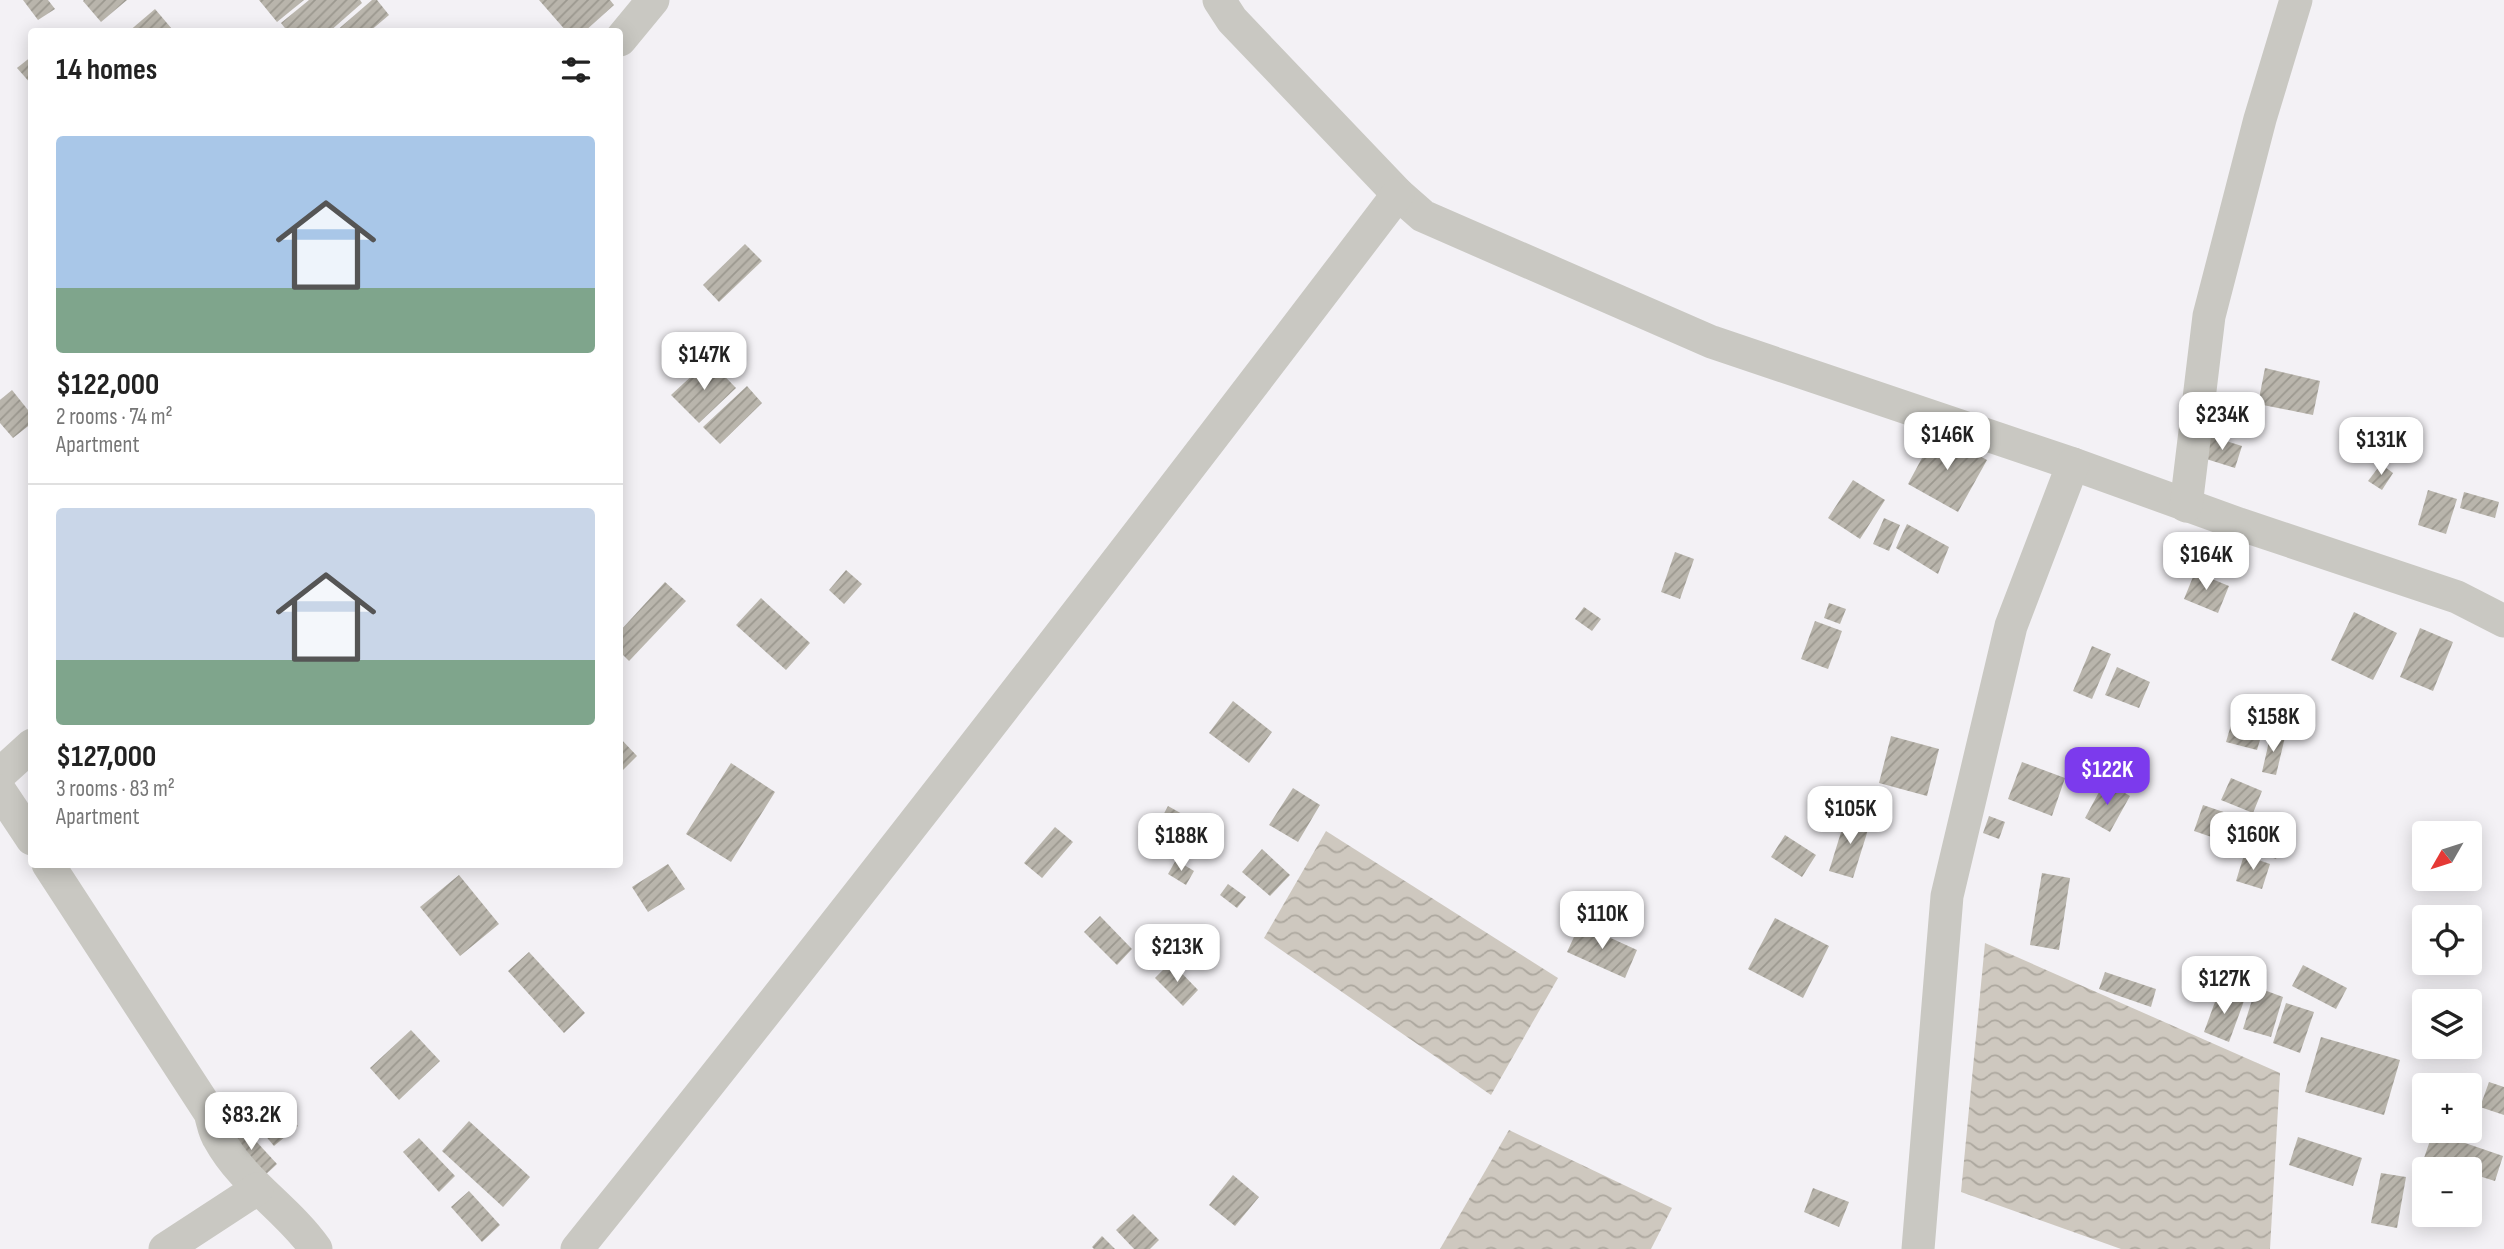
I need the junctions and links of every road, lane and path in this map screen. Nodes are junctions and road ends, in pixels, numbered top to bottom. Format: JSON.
{"nodes":[{"id":1,"x":653,"y":0,"type":"edge"},
{"id":2,"x":1219,"y":0,"type":"edge"},
{"id":3,"x":2296,"y":0,"type":"edge"},
{"id":4,"x":623,"y":36,"type":"edge"},
{"id":5,"x":1398,"y":194,"type":"junction"},
{"id":6,"x":2073,"y":464,"type":"junction"},
{"id":7,"x":2186,"y":506,"type":"junction"},
{"id":8,"x":2504,"y":621,"type":"edge"},
{"id":9,"x":28,"y":749,"type":"edge"},
{"id":10,"x":0,"y":774,"type":"edge"},
{"id":11,"x":0,"y":791,"type":"edge"},
{"id":12,"x":28,"y":833,"type":"edge"},
{"id":13,"x":51,"y":868,"type":"edge"},
{"id":14,"x":257,"y":1189,"type":"junction"},
{"id":15,"x":165,"y":1249,"type":"edge"},
{"id":16,"x":316,"y":1249,"type":"edge"},
{"id":17,"x":577,"y":1249,"type":"edge"},
{"id":18,"x":1918,"y":1249,"type":"edge"}],
"edges":[{"from":1,"to":4,"type":"street"},
{"from":2,"to":5,"type":"street"},
{"from":3,"to":7,"type":"street"},
{"from":5,"to":6,"type":"street"},
{"from":5,"to":17,"type":"street"},
{"from":6,"to":7,"type":"street"},
{"from":6,"to":18,"type":"street"},
{"from":7,"to":8,"type":"street"},
{"from":9,"to":10,"type":"street"},
{"from":11,"to":12,"type":"street"},
{"from":13,"to":14,"type":"street"},
{"from":14,"to":15,"type":"street"},
{"from":14,"to":16,"type":"street"}]}
